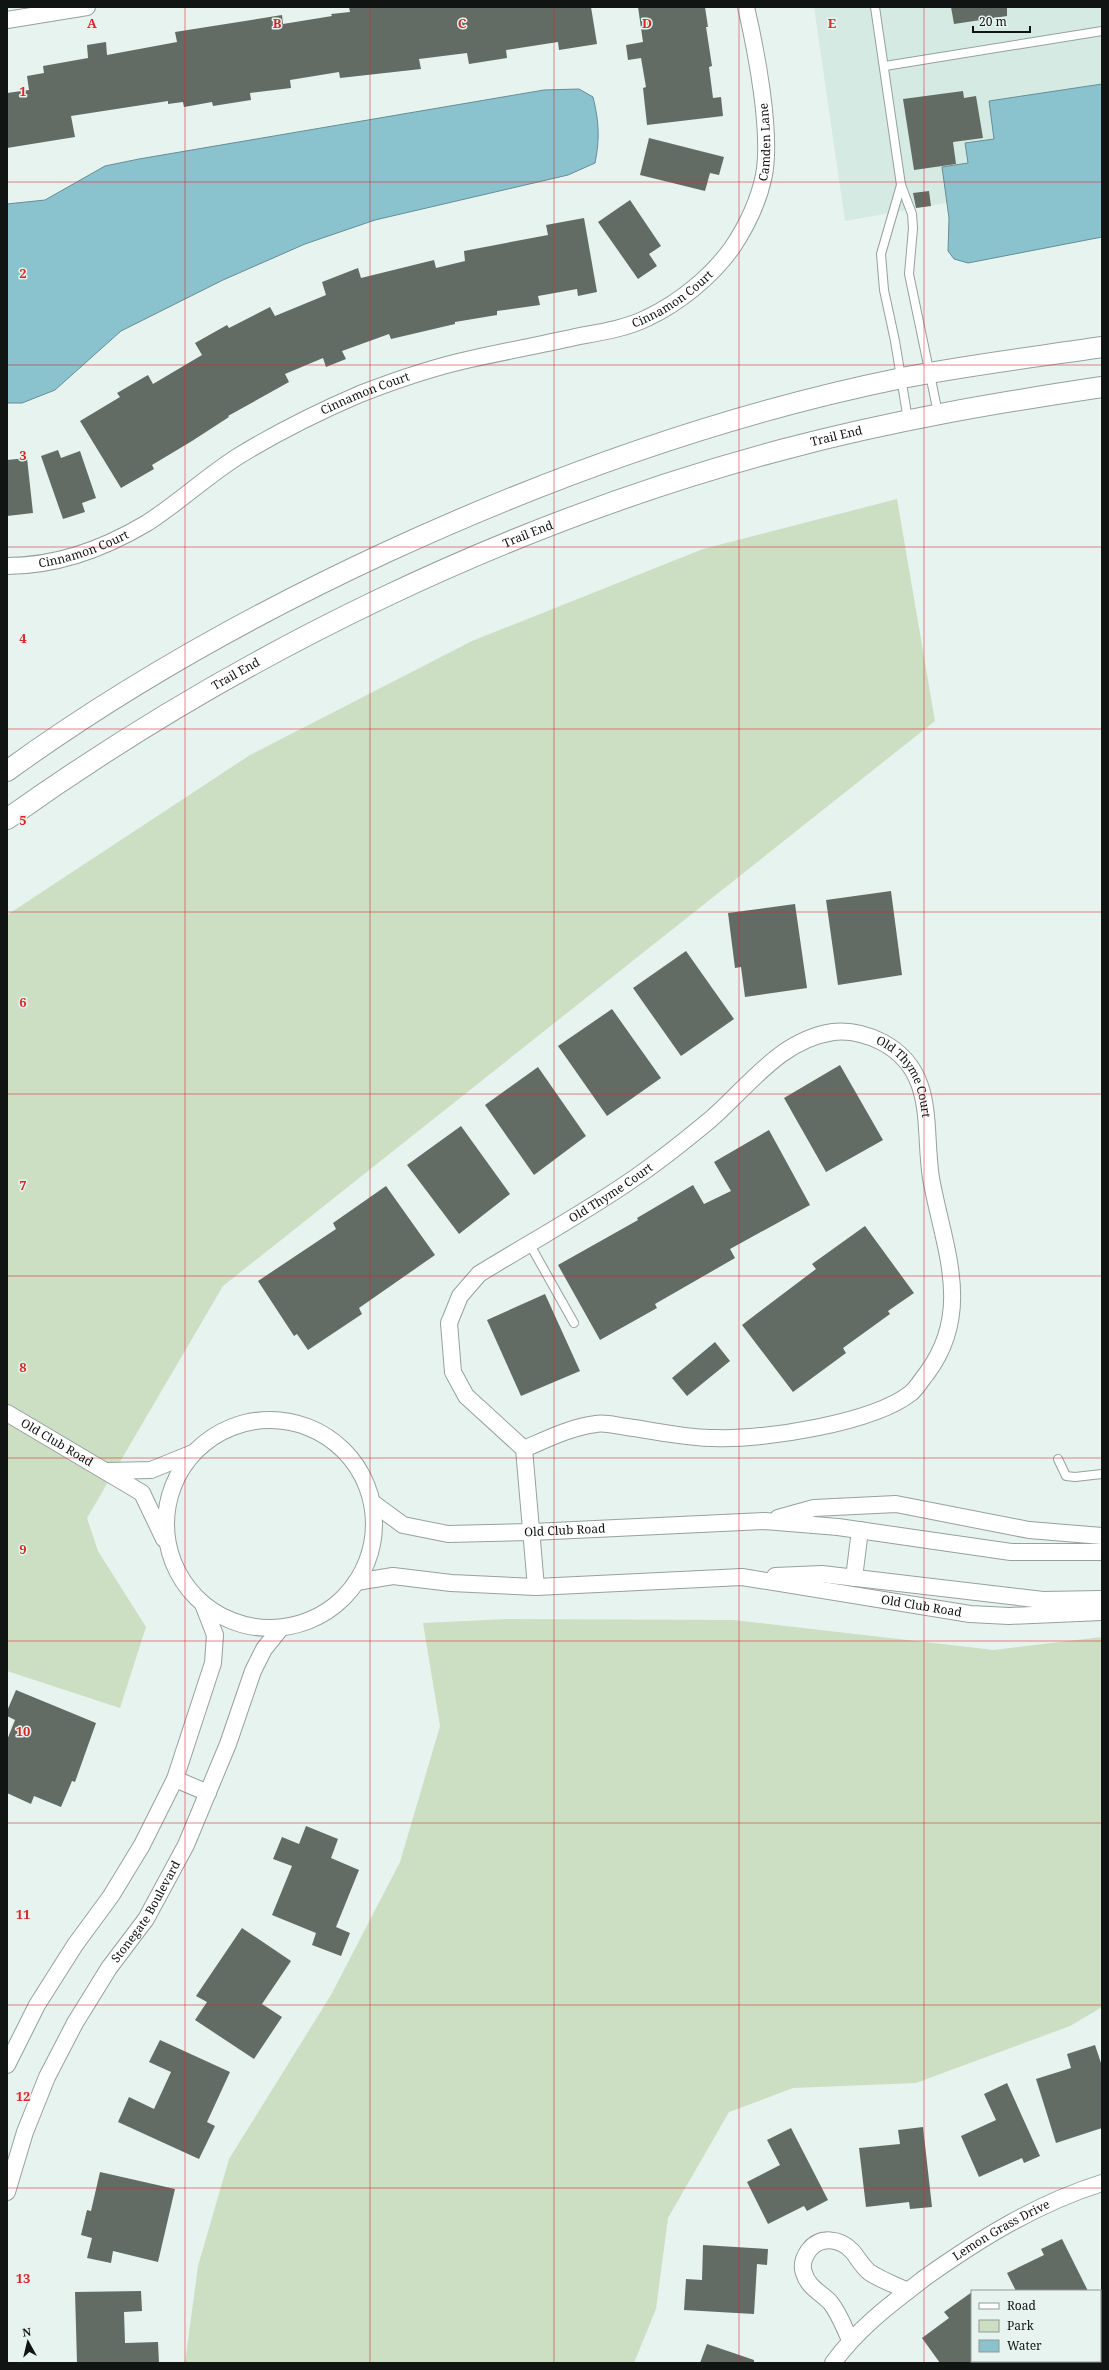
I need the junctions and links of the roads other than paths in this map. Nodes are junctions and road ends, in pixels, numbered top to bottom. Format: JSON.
{"nodes":[{"id":1,"x":87,"y":7,"type":"edge"},
{"id":2,"x":746,"y":7,"type":"edge"},
{"id":3,"x":875,"y":7,"type":"edge"},
{"id":4,"x":7,"y":20,"type":"edge"},
{"id":5,"x":1102,"y":31,"type":"edge"},
{"id":6,"x":885,"y":66,"type":"junction"},
{"id":7,"x":901,"y":185,"type":"junction"},
{"id":8,"x":732,"y":248,"type":"joint"},
{"id":9,"x":1102,"y":347,"type":"edge"},
{"id":10,"x":930,"y":374,"type":"junction"},
{"id":11,"x":901,"y":378,"type":"junction"},
{"id":12,"x":1102,"y":387,"type":"edge"},
{"id":13,"x":938,"y":413,"type":"junction"},
{"id":14,"x":908,"y":420,"type":"junction"},
{"id":15,"x":7,"y":566,"type":"edge"},
{"id":16,"x":7,"y":771,"type":"edge"},
{"id":17,"x":7,"y":819,"type":"edge"},
{"id":18,"x":529,"y":1243,"type":"junction"},
{"id":19,"x":574,"y":1324,"type":"dead end"},
{"id":20,"x":7,"y":1413,"type":"edge"},
{"id":21,"x":524,"y":1448,"type":"junction"},
{"id":22,"x":194,"y":1452,"type":"junction"},
{"id":23,"x":1058,"y":1459,"type":"dead end"},
{"id":24,"x":108,"y":1471,"type":"junction"},
{"id":25,"x":1102,"y":1474,"type":"edge"},
{"id":26,"x":373,"y":1503,"type":"junction"},
{"id":27,"x":765,"y":1521,"type":"junction"},
{"id":28,"x":860,"y":1530,"type":"junction"},
{"id":29,"x":532,"y":1532,"type":"junction"},
{"id":30,"x":1102,"y":1536,"type":"edge"},
{"id":31,"x":168,"y":1547,"type":"junction"},
{"id":32,"x":1102,"y":1552,"type":"edge"},
{"id":33,"x":742,"y":1577,"type":"junction"},
{"id":34,"x":854,"y":1578,"type":"junction"},
{"id":35,"x":356,"y":1582,"type":"junction"},
{"id":36,"x":536,"y":1587,"type":"junction"},
{"id":37,"x":1102,"y":1599,"type":"edge"},
{"id":38,"x":203,"y":1604,"type":"junction"},
{"id":39,"x":1102,"y":1612,"type":"edge"},
{"id":40,"x":281,"y":1628,"type":"junction"},
{"id":41,"x":176,"y":1779,"type":"junction"},
{"id":42,"x":208,"y":1793,"type":"junction"},
{"id":43,"x":7,"y":2065,"type":"edge"},
{"id":44,"x":1102,"y":2183,"type":"edge"},
{"id":45,"x":7,"y":2192,"type":"edge"},
{"id":46,"x":908,"y":2291,"type":"junction"},
{"id":47,"x":850,"y":2340,"type":"junction"},
{"id":48,"x":833,"y":2363,"type":"edge"}],
"edges":[{"from":1,"to":4,"type":"street"},
{"from":2,"to":8,"type":"street","name":"Camden Lane"},
{"from":3,"to":6,"type":"lane"},
{"from":5,"to":6,"type":"lane"},
{"from":6,"to":7,"type":"lane"},
{"from":7,"to":10,"type":"lane"},
{"from":7,"to":11,"type":"lane"},
{"from":8,"to":15,"type":"street","name":"Cinnamon Court"},
{"from":9,"to":10,"type":"street"},
{"from":10,"to":11,"type":"street"},
{"from":10,"to":13,"type":"lane"},
{"from":11,"to":14,"type":"lane"},
{"from":11,"to":16,"type":"street"},
{"from":12,"to":13,"type":"street","name":"Trail End"},
{"from":13,"to":14,"type":"street","name":"Trail End"},
{"from":14,"to":17,"type":"street","name":"Trail End"},
{"from":18,"to":19,"type":"lane"},
{"from":18,"to":21,"type":"street","name":"Old Thyme Court"},
{"from":18,"to":21,"type":"street","name":"Old Thyme Court"},
{"from":20,"to":24,"type":"street","name":"Old Club Road"},
{"from":21,"to":29,"type":"street"},
{"from":22,"to":24,"type":"street","name":"Old Club Road"},
{"from":22,"to":26,"type":"street"},
{"from":22,"to":31,"type":"street"},
{"from":23,"to":25,"type":"lane"},
{"from":24,"to":31,"type":"street","name":"Old Club Road"},
{"from":26,"to":29,"type":"street","name":"Old Club Road"},
{"from":26,"to":35,"type":"street"},
{"from":27,"to":28,"type":"street","name":"Old Club Road"},
{"from":27,"to":29,"type":"street","name":"Old Club Road"},
{"from":27,"to":30,"type":"street","name":"Old Club Road"},
{"from":28,"to":32,"type":"street","name":"Old Club Road"},
{"from":28,"to":34,"type":"street"},
{"from":29,"to":36,"type":"street"},
{"from":31,"to":38,"type":"street"},
{"from":33,"to":34,"type":"street","name":"Old Club Road"},
{"from":33,"to":36,"type":"street","name":"Old Club Road"},
{"from":33,"to":39,"type":"street","name":"Old Club Road"},
{"from":34,"to":37,"type":"street","name":"Old Club Road"},
{"from":35,"to":36,"type":"street","name":"Old Club Road"},
{"from":35,"to":40,"type":"street"},
{"from":38,"to":40,"type":"street"},
{"from":38,"to":41,"type":"street"},
{"from":40,"to":42,"type":"street","name":"Stonegate Boulevard"},
{"from":41,"to":42,"type":"street"},
{"from":41,"to":43,"type":"street"},
{"from":42,"to":45,"type":"street","name":"Stonegate Boulevard"},
{"from":44,"to":46,"type":"street","name":"Lemon Grass Drive"},
{"from":46,"to":47,"type":"street","name":"Lemon Grass Drive"},
{"from":46,"to":47,"type":"street"},
{"from":47,"to":48,"type":"street","name":"Lemon Grass Drive"}]}
